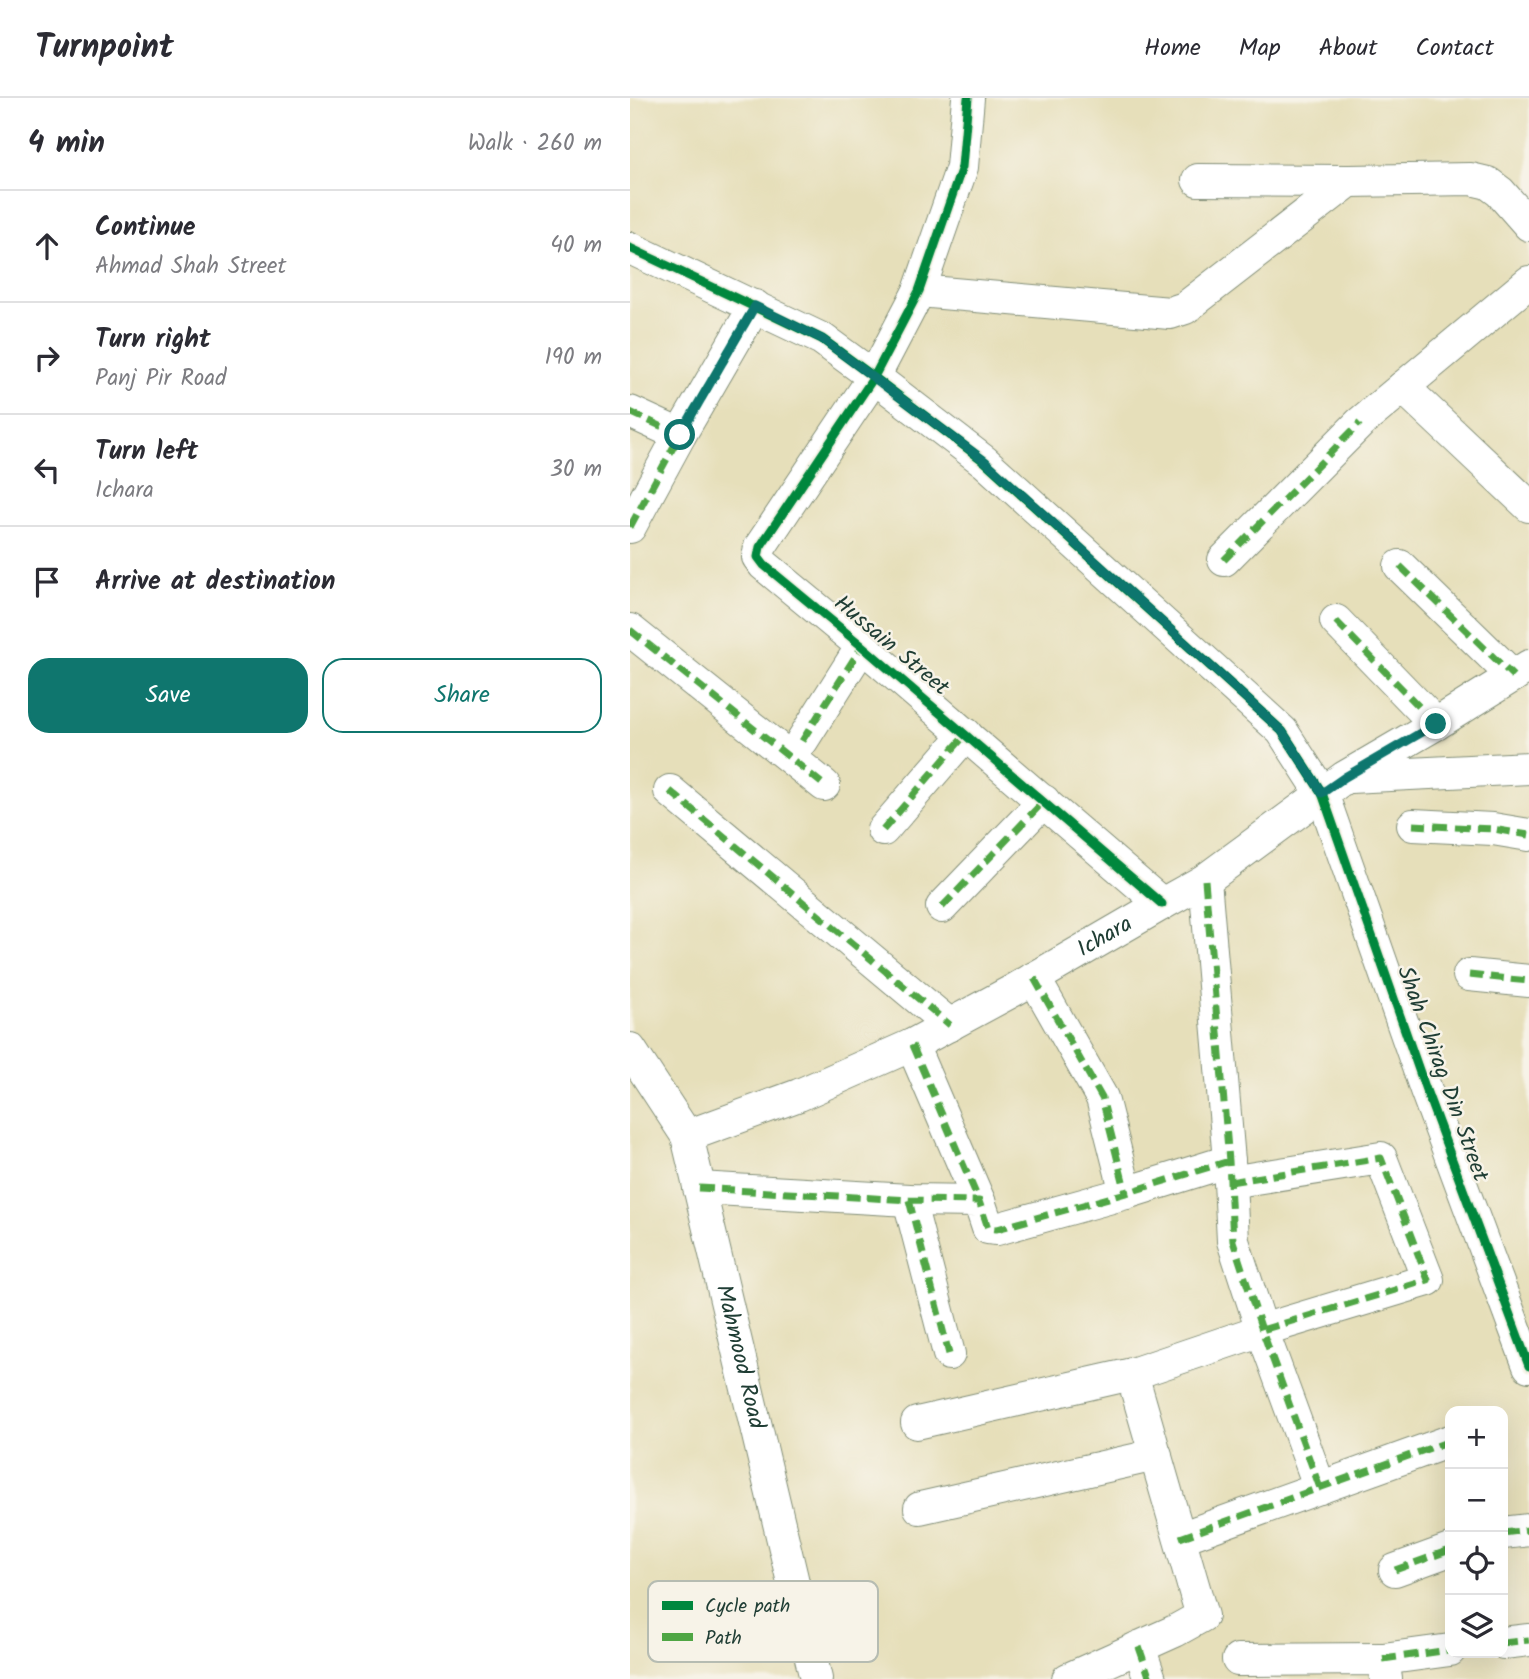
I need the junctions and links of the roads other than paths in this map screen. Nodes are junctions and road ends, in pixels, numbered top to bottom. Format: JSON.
{"nodes":[{"id":1,"x":968,"y":98,"type":"edge"},
{"id":2,"x":1198,"y":180,"type":"dead end"},
{"id":3,"x":1349,"y":181,"type":"junction"},
{"id":4,"x":1529,"y":225,"type":"edge"},
{"id":5,"x":630,"y":248,"type":"edge"},
{"id":6,"x":1529,"y":282,"type":"edge"},
{"id":7,"x":919,"y":290,"type":"junction"},
{"id":8,"x":755,"y":306,"type":"junction"},
{"id":9,"x":874,"y":377,"type":"junction"},
{"id":10,"x":1403,"y":387,"type":"junction"},
{"id":11,"x":630,"y":412,"type":"edge"},
{"id":12,"x":680,"y":435,"type":"junction"},
{"id":13,"x":1529,"y":506,"type":"edge"},
{"id":14,"x":630,"y":527,"type":"edge"},
{"id":15,"x":1224,"y":560,"type":"dead end"},
{"id":16,"x":1400,"y":566,"type":"dead end"},
{"id":17,"x":1336,"y":621,"type":"dead end"},
{"id":18,"x":630,"y":630,"type":"edge"},
{"id":19,"x":862,"y":646,"type":"junction"},
{"id":20,"x":1521,"y":671,"type":"edge"},
{"id":21,"x":1436,"y":724,"type":"junction"},
{"id":22,"x":966,"y":734,"type":"junction"},
{"id":23,"x":802,"y":741,"type":"dead end"},
{"id":24,"x":1529,"y":768,"type":"edge"},
{"id":25,"x":824,"y":785,"type":"dead end"},
{"id":26,"x":1333,"y":785,"type":"junction"},
{"id":27,"x":670,"y":791,"type":"dead end"},
{"id":28,"x":1044,"y":801,"type":"junction"},
{"id":29,"x":1413,"y":825,"type":"dead end"},
{"id":30,"x":883,"y":830,"type":"dead end"},
{"id":31,"x":1529,"y":835,"type":"edge"},
{"id":32,"x":1205,"y":880,"type":"junction"},
{"id":33,"x":1162,"y":904,"type":"junction"},
{"id":34,"x":942,"y":907,"type":"dead end"},
{"id":35,"x":1469,"y":975,"type":"dead end"},
{"id":36,"x":1034,"y":978,"type":"junction"},
{"id":37,"x":1529,"y":981,"type":"edge"},
{"id":38,"x":950,"y":1025,"type":"junction"},
{"id":39,"x":912,"y":1045,"type":"junction"},
{"id":40,"x":630,"y":1049,"type":"edge"},
{"id":41,"x":687,"y":1136,"type":"junction"},
{"id":42,"x":1229,"y":1172,"type":"junction"},
{"id":43,"x":699,"y":1188,"type":"junction"},
{"id":44,"x":1126,"y":1193,"type":"junction"},
{"id":45,"x":909,"y":1200,"type":"junction"},
{"id":46,"x":979,"y":1201,"type":"junction"},
{"id":47,"x":1262,"y":1330,"type":"junction"},
{"id":48,"x":949,"y":1354,"type":"dead end"},
{"id":49,"x":1529,"y":1366,"type":"edge"},
{"id":50,"x":1132,"y":1374,"type":"junction"},
{"id":51,"x":917,"y":1423,"type":"dead end"},
{"id":52,"x":1445,"y":1443,"type":"edge"},
{"id":53,"x":1156,"y":1455,"type":"junction"},
{"id":54,"x":1320,"y":1488,"type":"junction"},
{"id":55,"x":920,"y":1508,"type":"dead end"},
{"id":56,"x":1529,"y":1530,"type":"edge"},
{"id":57,"x":1508,"y":1532,"type":"edge"},
{"id":58,"x":1180,"y":1538,"type":"junction"},
{"id":59,"x":1445,"y":1552,"type":"edge"},
{"id":60,"x":1395,"y":1570,"type":"dead end"},
{"id":61,"x":793,"y":1581,"type":"edge"},
{"id":62,"x":1529,"y":1640,"type":"edge"},
{"id":63,"x":1508,"y":1642,"type":"edge"},
{"id":64,"x":1139,"y":1647,"type":"junction"},
{"id":65,"x":1445,"y":1651,"type":"edge"},
{"id":66,"x":1238,"y":1660,"type":"dead end"},
{"id":67,"x":1384,"y":1669,"type":"edge"},
{"id":68,"x":1068,"y":1679,"type":"edge"},
{"id":69,"x":1150,"y":1679,"type":"edge"}],
"edges":[{"from":1,"to":7,"type":"street"},
{"from":2,"to":3,"type":"street"},
{"from":3,"to":4,"type":"street"},
{"from":3,"to":7,"type":"street"},
{"from":5,"to":8,"type":"street","name":"Shah Chirag Din Street"},
{"from":6,"to":10,"type":"street"},
{"from":7,"to":9,"type":"street"},
{"from":8,"to":9,"type":"street","name":"Shah Chirag Din Street"},
{"from":8,"to":12,"type":"street"},
{"from":9,"to":19,"type":"street","name":"Hussain Street"},
{"from":9,"to":26,"type":"street","name":"Shah Chirag Din Street"},
{"from":10,"to":13,"type":"street"},
{"from":10,"to":15,"type":"street"},
{"from":11,"to":12,"type":"street"},
{"from":12,"to":14,"type":"street"},
{"from":16,"to":20,"type":"street"},
{"from":17,"to":21,"type":"street"},
{"from":18,"to":25,"type":"street"},
{"from":19,"to":22,"type":"street","name":"Hussain Street"},
{"from":19,"to":23,"type":"street"},
{"from":20,"to":21,"type":"street","name":"Ichara"},
{"from":21,"to":26,"type":"street","name":"Ichara"},
{"from":22,"to":28,"type":"street","name":"Hussain Street"},
{"from":22,"to":30,"type":"street"},
{"from":24,"to":26,"type":"street"},
{"from":26,"to":32,"type":"street","name":"Ichara"},
{"from":26,"to":49,"type":"street","name":"Shah Chirag Din Street"},
{"from":27,"to":38,"type":"street"},
{"from":28,"to":33,"type":"street","name":"Hussain Street"},
{"from":28,"to":34,"type":"street"},
{"from":29,"to":31,"type":"street"},
{"from":32,"to":33,"type":"street","name":"Ichara"},
{"from":32,"to":42,"type":"street"},
{"from":33,"to":36,"type":"street","name":"Ichara"},
{"from":35,"to":37,"type":"street"},
{"from":36,"to":38,"type":"street","name":"Ichara"},
{"from":36,"to":44,"type":"street"},
{"from":38,"to":39,"type":"street","name":"Ichara"},
{"from":39,"to":41,"type":"street","name":"Ichara"},
{"from":39,"to":46,"type":"street"},
{"from":40,"to":41,"type":"street","name":"Mahmood Road"},
{"from":41,"to":43,"type":"street","name":"Mahmood Road"},
{"from":42,"to":44,"type":"street"},
{"from":42,"to":47,"type":"street"},
{"from":42,"to":47,"type":"street"},
{"from":43,"to":45,"type":"street"},
{"from":43,"to":61,"type":"street","name":"Mahmood Road"},
{"from":44,"to":46,"type":"street"},
{"from":45,"to":46,"type":"street"},
{"from":45,"to":48,"type":"street"},
{"from":47,"to":50,"type":"street"},
{"from":47,"to":54,"type":"street"},
{"from":50,"to":51,"type":"street"},
{"from":50,"to":53,"type":"street"},
{"from":52,"to":54,"type":"street"},
{"from":53,"to":55,"type":"street"},
{"from":53,"to":58,"type":"street"},
{"from":54,"to":58,"type":"street"},
{"from":56,"to":57,"type":"street"},
{"from":58,"to":64,"type":"street"},
{"from":59,"to":60,"type":"street"},
{"from":62,"to":63,"type":"street"},
{"from":64,"to":68,"type":"street"},
{"from":64,"to":69,"type":"street"},
{"from":65,"to":67,"type":"street"},
{"from":66,"to":67,"type":"street"}]}
